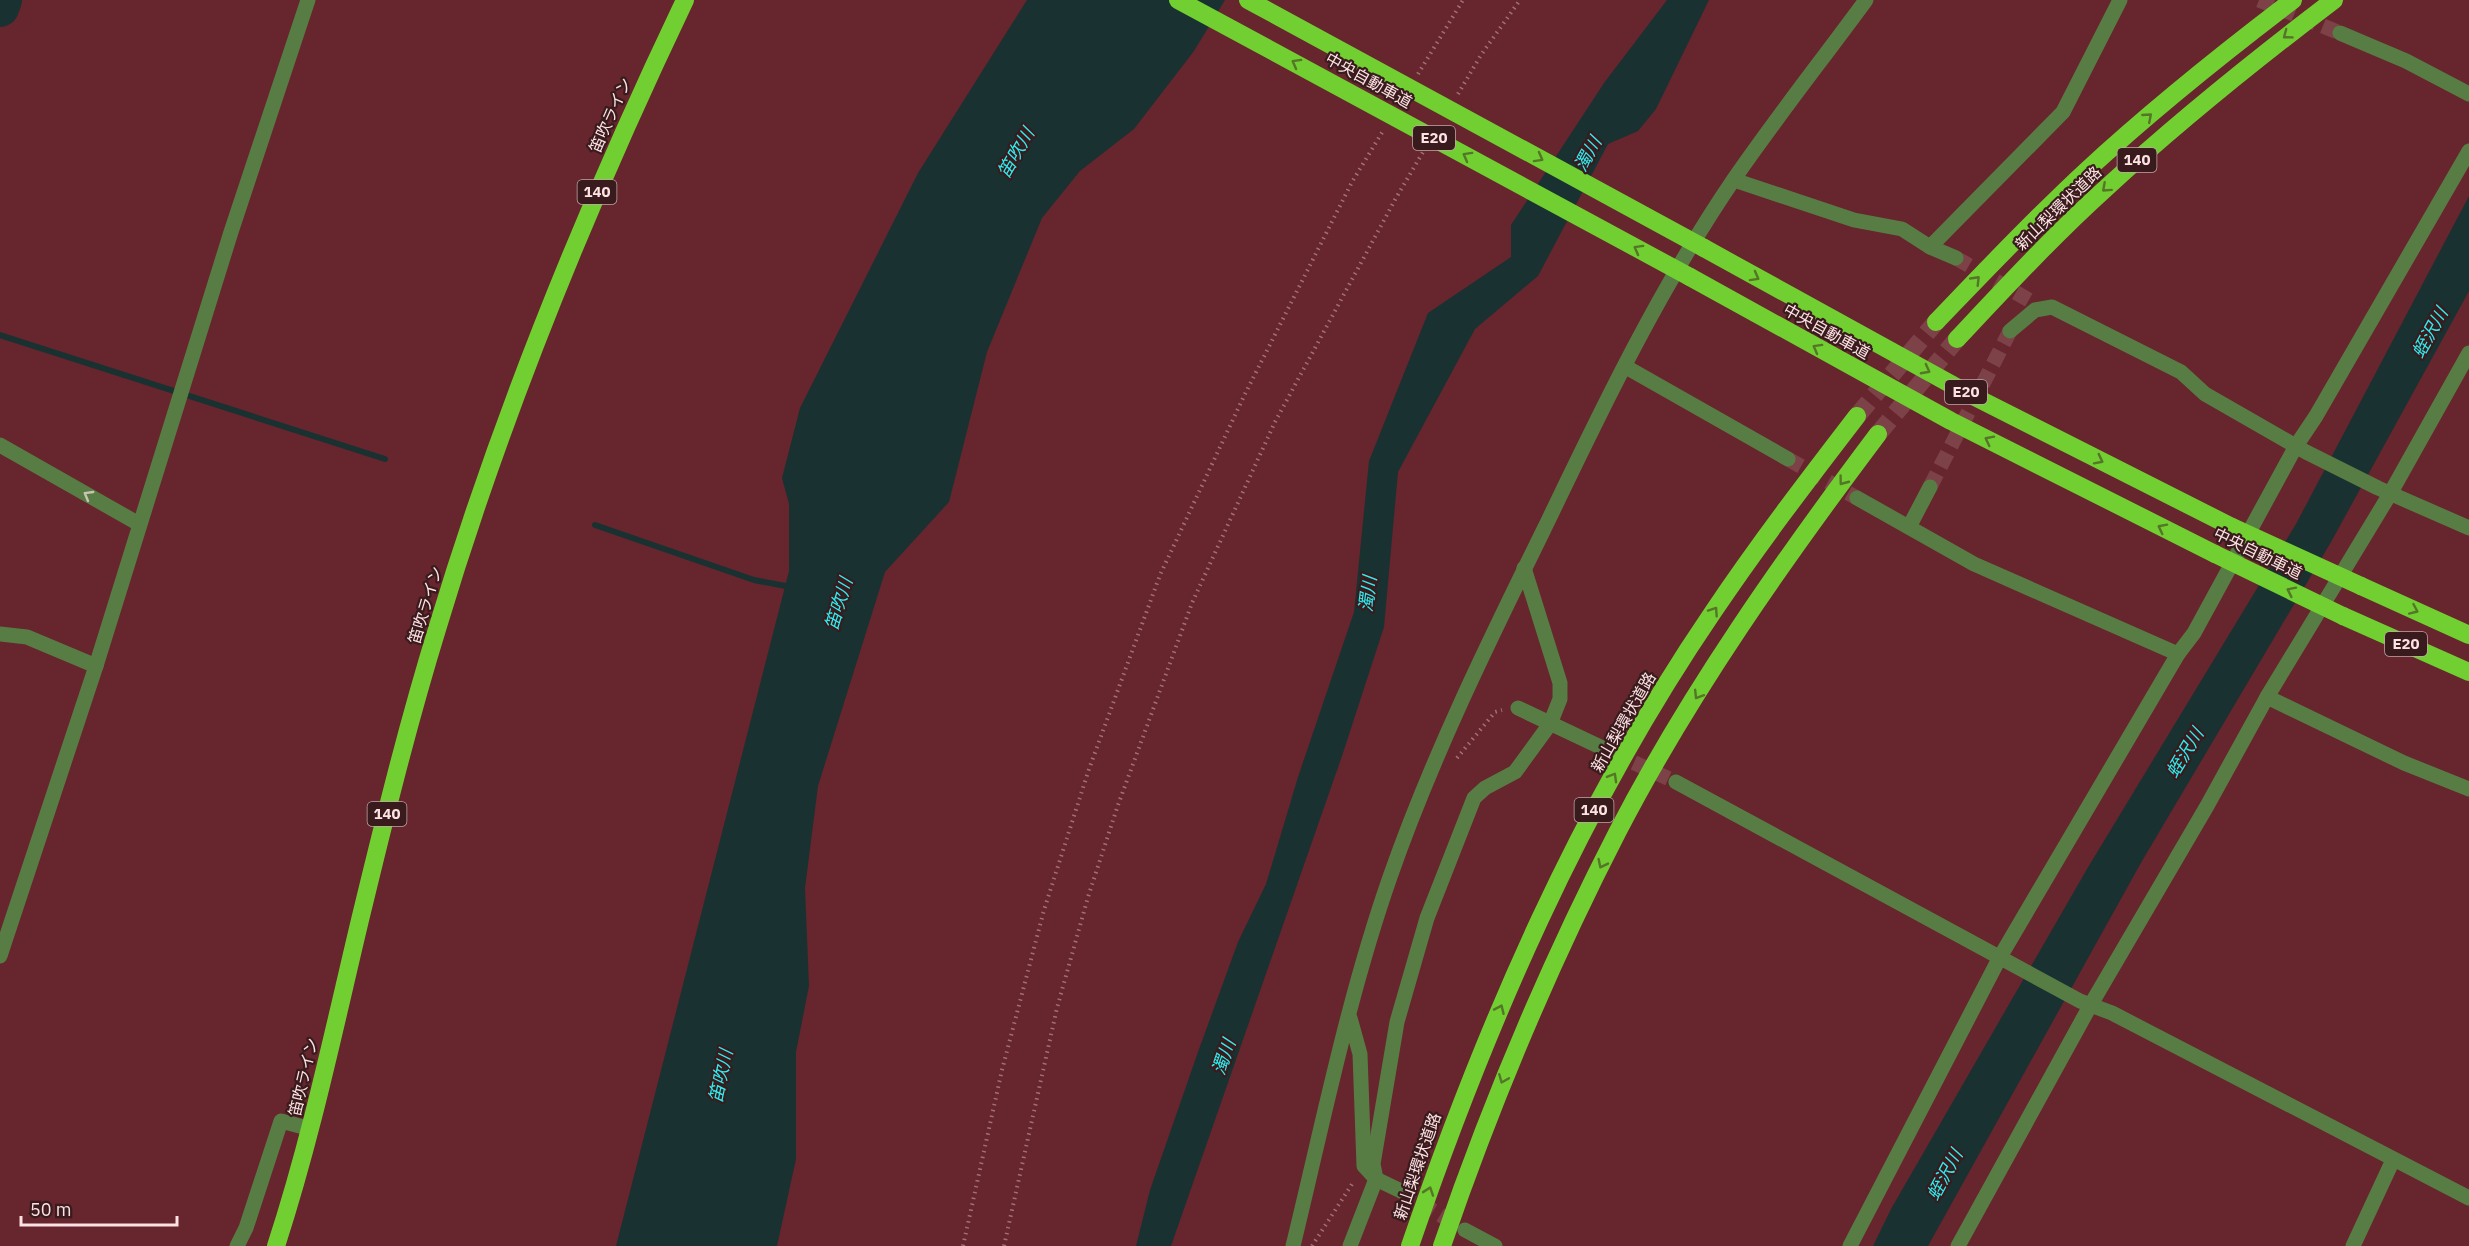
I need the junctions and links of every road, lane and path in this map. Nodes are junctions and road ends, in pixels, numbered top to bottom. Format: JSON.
{"nodes":[{"id":1,"x":308,"y":0,"type":"edge"},
{"id":2,"x":685,"y":0,"type":"edge"},
{"id":3,"x":1178,"y":0,"type":"edge"},
{"id":4,"x":1248,"y":0,"type":"edge"},
{"id":5,"x":1463,"y":0,"type":"edge"},
{"id":6,"x":1520,"y":0,"type":"edge"},
{"id":7,"x":1866,"y":0,"type":"edge"},
{"id":8,"x":2120,"y":0,"type":"edge"},
{"id":9,"x":2293,"y":0,"type":"edge"},
{"id":10,"x":2334,"y":0,"type":"edge"},
{"id":11,"x":2340,"y":33,"type":"tunnel mouth"},
{"id":12,"x":1414,"y":81,"type":"dead end"},
{"id":13,"x":2469,"y":94,"type":"edge"},
{"id":14,"x":1457,"y":96,"type":"dead end"},
{"id":15,"x":1389,"y":122,"type":"dead end"},
{"id":16,"x":1426,"y":147,"type":"dead end"},
{"id":17,"x":2469,"y":151,"type":"edge"},
{"id":18,"x":1734,"y":180,"type":"junction"},
{"id":19,"x":1930,"y":247,"type":"junction"},
{"id":20,"x":1956,"y":258,"type":"tunnel mouth"},
{"id":21,"x":1936,"y":322,"type":"tunnel mouth"},
{"id":22,"x":2010,"y":331,"type":"tunnel mouth"},
{"id":23,"x":1957,"y":339,"type":"tunnel mouth"},
{"id":24,"x":2469,"y":353,"type":"edge"},
{"id":25,"x":1626,"y":367,"type":"junction"},
{"id":26,"x":1857,"y":416,"type":"tunnel mouth"},
{"id":27,"x":1878,"y":434,"type":"tunnel mouth"},
{"id":28,"x":0,"y":445,"type":"edge"},
{"id":29,"x":2301,"y":449,"type":"junction"},
{"id":30,"x":1788,"y":459,"type":"tunnel mouth"},
{"id":31,"x":1930,"y":487,"type":"tunnel mouth"},
{"id":32,"x":2384,"y":491,"type":"junction"},
{"id":33,"x":1857,"y":498,"type":"tunnel mouth"},
{"id":34,"x":139,"y":524,"type":"junction"},
{"id":35,"x":1909,"y":527,"type":"junction"},
{"id":36,"x":2469,"y":528,"type":"edge"},
{"id":37,"x":1524,"y":568,"type":"junction"},
{"id":38,"x":0,"y":634,"type":"edge"},
{"id":39,"x":2469,"y":635,"type":"edge"},
{"id":40,"x":2178,"y":654,"type":"junction"},
{"id":41,"x":96,"y":666,"type":"junction"},
{"id":42,"x":2469,"y":672,"type":"edge"},
{"id":43,"x":2267,"y":697,"type":"junction"},
{"id":44,"x":1518,"y":708,"type":"joint"},
{"id":45,"x":1550,"y":724,"type":"junction"},
{"id":46,"x":1611,"y":752,"type":"tunnel mouth"},
{"id":47,"x":1452,"y":765,"type":"dead end"},
{"id":48,"x":1676,"y":782,"type":"tunnel mouth"},
{"id":49,"x":2469,"y":789,"type":"edge"},
{"id":50,"x":0,"y":956,"type":"edge"},
{"id":51,"x":2005,"y":960,"type":"junction"},
{"id":52,"x":2085,"y":1004,"type":"junction"},
{"id":53,"x":1349,"y":1016,"type":"junction"},
{"id":54,"x":311,"y":1129,"type":"junction"},
{"id":55,"x":2393,"y":1160,"type":"junction"},
{"id":56,"x":1364,"y":1166,"type":"junction"},
{"id":57,"x":1376,"y":1179,"type":"junction"},
{"id":58,"x":1401,"y":1191,"type":"tunnel mouth"},
{"id":59,"x":2469,"y":1198,"type":"edge"},
{"id":60,"x":1465,"y":1230,"type":"tunnel mouth"},
{"id":61,"x":237,"y":1246,"type":"edge"},
{"id":62,"x":276,"y":1246,"type":"edge"},
{"id":63,"x":963,"y":1246,"type":"edge"},
{"id":64,"x":1004,"y":1246,"type":"edge"},
{"id":65,"x":1293,"y":1246,"type":"edge"},
{"id":66,"x":1312,"y":1246,"type":"edge"},
{"id":67,"x":1350,"y":1246,"type":"edge"},
{"id":68,"x":1410,"y":1246,"type":"edge"},
{"id":69,"x":1442,"y":1246,"type":"edge"},
{"id":70,"x":1495,"y":1246,"type":"edge"},
{"id":71,"x":1850,"y":1246,"type":"edge"},
{"id":72,"x":1958,"y":1246,"type":"edge"},
{"id":73,"x":2354,"y":1246,"type":"edge"}],
"edges":[{"from":1,"to":34,"type":"street"},
{"from":2,"to":54,"type":"highway","name":"笛吹ライン","number":"140"},
{"from":42,"to":3,"type":"highway","name":"中央自動車道","number":"E20","one_way":true,"bridge":true},
{"from":4,"to":39,"type":"highway","name":"中央自動車道","number":"E20","one_way":true,"bridge":true},
{"from":5,"to":12,"type":"path"},
{"from":6,"to":14,"type":"path"},
{"from":7,"to":18,"type":"street"},
{"from":8,"to":19,"type":"street"},
{"from":21,"to":9,"type":"highway","name":"新山梨環状道路","number":"140","one_way":true},
{"from":10,"to":23,"type":"highway","name":"新山梨環状道路","number":"140","one_way":true},
{"from":11,"to":13,"type":"street"},
{"from":15,"to":63,"type":"path"},
{"from":16,"to":64,"type":"path"},
{"from":17,"to":29,"type":"street"},
{"from":18,"to":19,"type":"street"},
{"from":18,"to":25,"type":"street"},
{"from":19,"to":20,"type":"street"},
{"from":22,"to":29,"type":"street"},
{"from":24,"to":32,"type":"street"},
{"from":25,"to":30,"type":"street"},
{"from":25,"to":37,"type":"street"},
{"from":68,"to":26,"type":"highway","name":"新山梨環状道路","number":"140","one_way":true},
{"from":27,"to":69,"type":"highway","number":"140","one_way":true},
{"from":34,"to":28,"type":"street","one_way":true},
{"from":29,"to":32,"type":"street"},
{"from":29,"to":40,"type":"street"},
{"from":31,"to":35,"type":"street"},
{"from":32,"to":36,"type":"street"},
{"from":32,"to":43,"type":"street"},
{"from":33,"to":35,"type":"street"},
{"from":34,"to":41,"type":"street"},
{"from":35,"to":40,"type":"street"},
{"from":37,"to":45,"type":"street"},
{"from":37,"to":53,"type":"street"},
{"from":38,"to":41,"type":"street"},
{"from":40,"to":51,"type":"street"},
{"from":41,"to":50,"type":"street"},
{"from":43,"to":49,"type":"street"},
{"from":43,"to":52,"type":"street"},
{"from":44,"to":45,"type":"street"},
{"from":44,"to":47,"type":"path"},
{"from":45,"to":46,"type":"street"},
{"from":45,"to":57,"type":"street"},
{"from":48,"to":51,"type":"street"},
{"from":51,"to":52,"type":"street"},
{"from":51,"to":71,"type":"street"},
{"from":52,"to":55,"type":"street"},
{"from":52,"to":72,"type":"street"},
{"from":53,"to":56,"type":"street"},
{"from":53,"to":65,"type":"street"},
{"from":54,"to":61,"type":"street"},
{"from":54,"to":62,"type":"highway","name":"笛吹ライン","number":"140"},
{"from":55,"to":59,"type":"street"},
{"from":55,"to":73,"type":"street"},
{"from":56,"to":57,"type":"street"},
{"from":56,"to":66,"type":"path"},
{"from":57,"to":58,"type":"street"},
{"from":57,"to":67,"type":"street"},
{"from":60,"to":70,"type":"street"}]}
